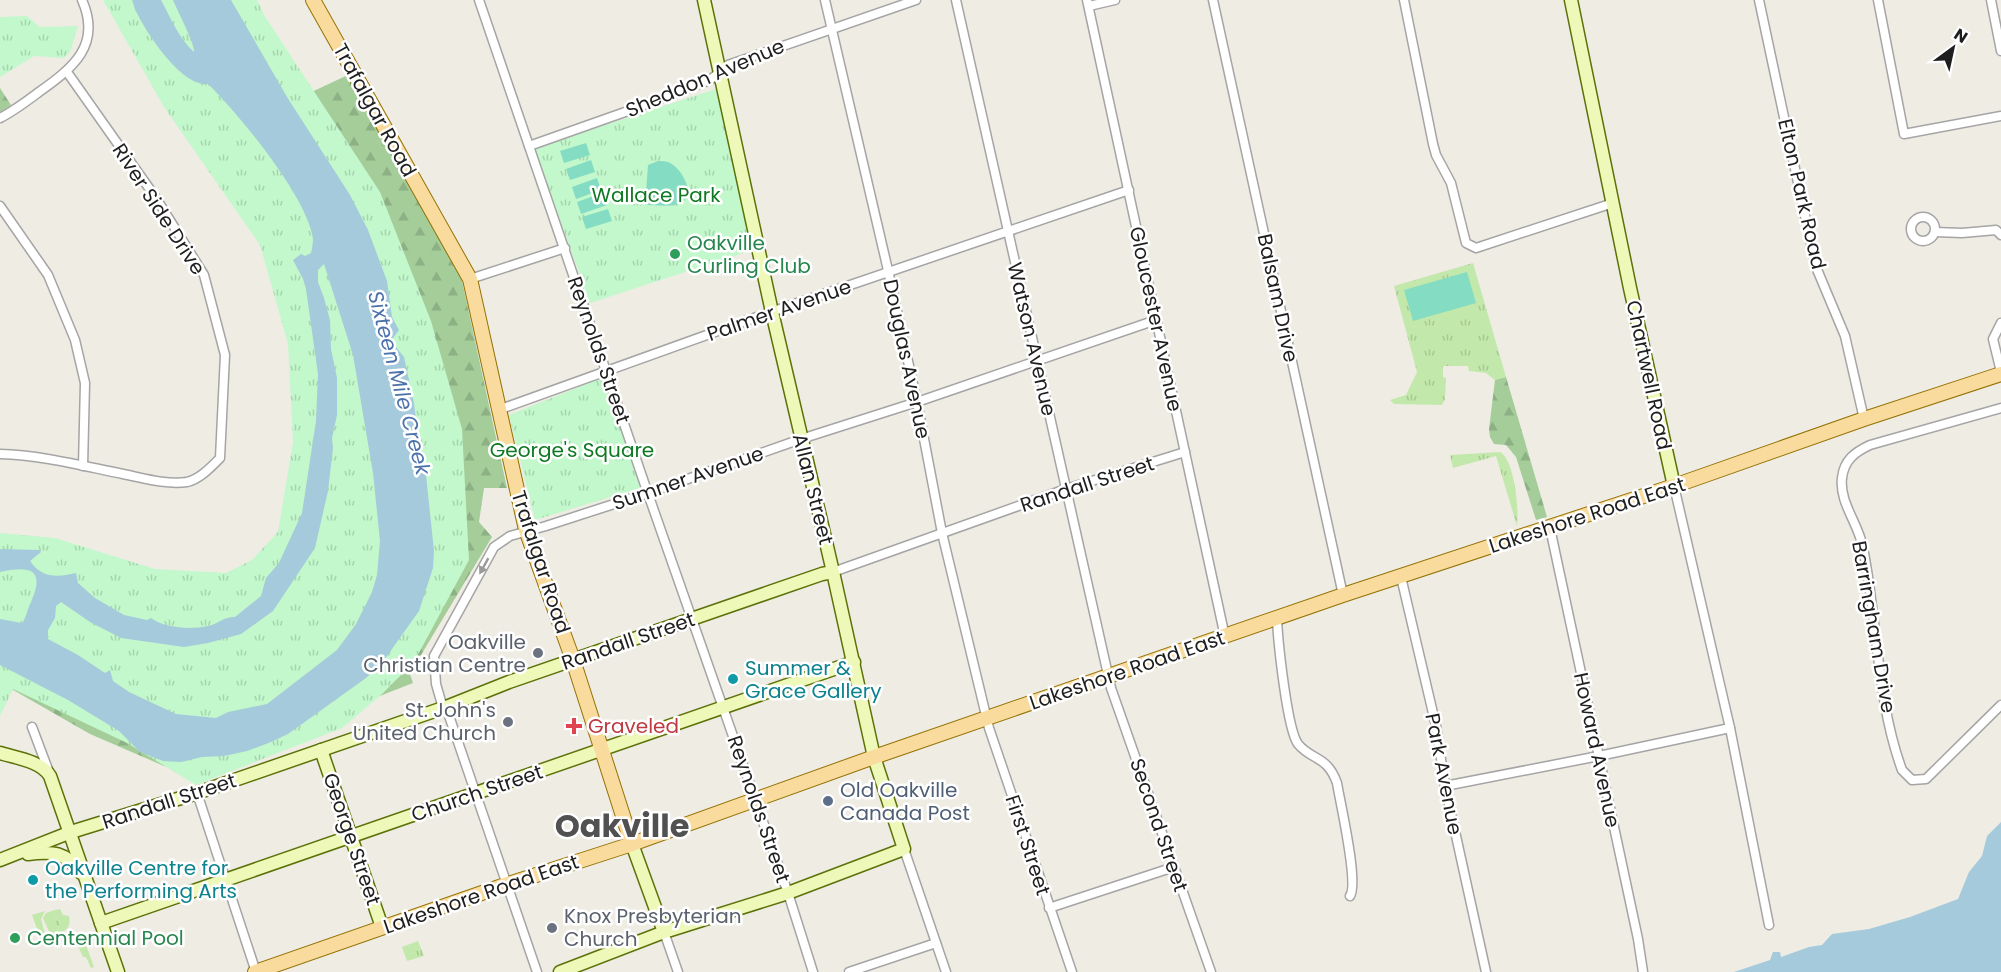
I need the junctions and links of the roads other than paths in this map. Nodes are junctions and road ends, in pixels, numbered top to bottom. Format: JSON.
{"nodes":[{"id":1,"x":82,"y":0,"type":"edge"},
{"id":2,"x":312,"y":0,"type":"edge"},
{"id":3,"x":479,"y":0,"type":"edge"},
{"id":4,"x":704,"y":0,"type":"edge"},
{"id":5,"x":825,"y":0,"type":"edge"},
{"id":6,"x":916,"y":0,"type":"edge"},
{"id":7,"x":956,"y":0,"type":"edge"},
{"id":8,"x":1115,"y":0,"type":"edge"},
{"id":9,"x":1213,"y":0,"type":"edge"},
{"id":10,"x":1404,"y":0,"type":"edge"},
{"id":11,"x":1571,"y":0,"type":"edge"},
{"id":12,"x":1759,"y":0,"type":"edge"},
{"id":13,"x":1878,"y":0,"type":"edge"},
{"id":14,"x":1991,"y":0,"type":"edge"},
{"id":15,"x":1088,"y":3,"type":"edge"},
{"id":16,"x":831,"y":29,"type":"junction"},
{"id":17,"x":2001,"y":51,"type":"edge"},
{"id":18,"x":720,"y":71,"type":"junction"},
{"id":19,"x":67,"y":72,"type":"junction"},
{"id":20,"x":2001,"y":116,"type":"edge"},
{"id":21,"x":0,"y":118,"type":"edge"},
{"id":22,"x":529,"y":146,"type":"junction"},
{"id":23,"x":1129,"y":190,"type":"junction"},
{"id":24,"x":1613,"y":203,"type":"junction"},
{"id":25,"x":0,"y":206,"type":"edge"},
{"id":26,"x":1008,"y":231,"type":"junction"},
{"id":27,"x":1935,"y":232,"type":"dead end"},
{"id":28,"x":2001,"y":235,"type":"edge"},
{"id":29,"x":565,"y":248,"type":"junction"},
{"id":30,"x":889,"y":273,"type":"junction"},
{"id":31,"x":470,"y":279,"type":"junction"},
{"id":32,"x":772,"y":312,"type":"junction"},
{"id":33,"x":1156,"y":320,"type":"junction"},
{"id":34,"x":2001,"y":323,"type":"edge"},
{"id":35,"x":1998,"y":344,"type":"edge"},
{"id":36,"x":1037,"y":361,"type":"junction"},
{"id":37,"x":606,"y":370,"type":"junction"},
{"id":38,"x":2001,"y":373,"type":"edge"},
{"id":39,"x":917,"y":402,"type":"junction"},
{"id":40,"x":2001,"y":408,"type":"edge"},
{"id":41,"x":498,"y":410,"type":"junction"},
{"id":42,"x":1864,"y":419,"type":"junction"},
{"id":43,"x":801,"y":439,"type":"junction"},
{"id":44,"x":1185,"y":452,"type":"junction"},
{"id":45,"x":0,"y":454,"type":"edge"},
{"id":46,"x":82,"y":466,"type":"junction"},
{"id":47,"x":1674,"y":486,"type":"junction"},
{"id":48,"x":1066,"y":489,"type":"junction"},
{"id":49,"x":648,"y":493,"type":"junction"},
{"id":50,"x":1550,"y":528,"type":"junction"},
{"id":51,"x":526,"y":530,"type":"junction"},
{"id":52,"x":942,"y":533,"type":"junction"},
{"id":53,"x":833,"y":572,"type":"junction"},
{"id":54,"x":1401,"y":577,"type":"junction"},
{"id":55,"x":1343,"y":595,"type":"junction"},
{"id":56,"x":692,"y":618,"type":"junction"},
{"id":57,"x":1277,"y":620,"type":"junction"},
{"id":58,"x":1225,"y":637,"type":"junction"},
{"id":59,"x":573,"y":660,"type":"junction"},
{"id":60,"x":854,"y":662,"type":"junction"},
{"id":61,"x":1109,"y":677,"type":"junction"},
{"id":62,"x":2001,"y":705,"type":"edge"},
{"id":63,"x":723,"y":706,"type":"junction"},
{"id":64,"x":445,"y":707,"type":"junction"},
{"id":65,"x":986,"y":718,"type":"junction"},
{"id":66,"x":32,"y":728,"type":"dead end"},
{"id":67,"x":1730,"y":728,"type":"junction"},
{"id":68,"x":321,"y":750,"type":"junction"},
{"id":69,"x":602,"y":750,"type":"junction"},
{"id":70,"x":0,"y":753,"type":"edge"},
{"id":71,"x":1599,"y":756,"type":"junction"},
{"id":72,"x":874,"y":757,"type":"junction"},
{"id":73,"x":50,"y":776,"type":"junction"},
{"id":74,"x":1445,"y":786,"type":"junction"},
{"id":75,"x":196,"y":793,"type":"junction"},
{"id":76,"x":476,"y":794,"type":"junction"},
{"id":77,"x":755,"y":799,"type":"junction"},
{"id":78,"x":71,"y":832,"type":"junction"},
{"id":79,"x":351,"y":836,"type":"junction"},
{"id":80,"x":632,"y":844,"type":"junction"},
{"id":81,"x":904,"y":849,"type":"junction"},
{"id":82,"x":5,"y":858,"type":"edge"},
{"id":83,"x":1174,"y":867,"type":"junction"},
{"id":84,"x":226,"y":879,"type":"junction"},
{"id":85,"x":87,"y":880,"type":"junction"},
{"id":86,"x":508,"y":884,"type":"junction"},
{"id":87,"x":788,"y":893,"type":"junction"},
{"id":88,"x":1350,"y":896,"type":"dead end"},
{"id":89,"x":1049,"y":908,"type":"junction"},
{"id":90,"x":101,"y":923,"type":"junction"},
{"id":91,"x":1769,"y":925,"type":"dead end"},
{"id":92,"x":382,"y":927,"type":"junction"},
{"id":93,"x":664,"y":932,"type":"junction"},
{"id":94,"x":936,"y":944,"type":"junction"},
{"id":95,"x":118,"y":972,"type":"edge"},
{"id":96,"x":256,"y":972,"type":"edge"},
{"id":97,"x":537,"y":972,"type":"edge"},
{"id":98,"x":560,"y":972,"type":"edge"},
{"id":99,"x":678,"y":972,"type":"edge"},
{"id":100,"x":813,"y":972,"type":"edge"},
{"id":101,"x":849,"y":972,"type":"edge"},
{"id":102,"x":946,"y":972,"type":"edge"},
{"id":103,"x":1072,"y":972,"type":"edge"},
{"id":104,"x":1211,"y":972,"type":"edge"},
{"id":105,"x":1486,"y":972,"type":"edge"},
{"id":106,"x":1643,"y":972,"type":"edge"}],
"edges":[{"from":1,"to":19,"type":"street"},
{"from":2,"to":31,"type":"main road","name":"Trafalgar Road"},
{"from":3,"to":22,"type":"street","name":"Reynolds Street"},
{"from":4,"to":18,"type":"street","name":"Allan Street"},
{"from":5,"to":16,"type":"street","name":"Douglas Avenue"},
{"from":6,"to":16,"type":"street","name":"Sheddon Avenue"},
{"from":7,"to":26,"type":"street","name":"Watson Avenue"},
{"from":8,"to":15,"type":"street"},
{"from":9,"to":55,"type":"street","name":"Balsam Drive"},
{"from":10,"to":24,"type":"street"},
{"from":11,"to":24,"type":"street","name":"Chartwell Road"},
{"from":12,"to":42,"type":"street","name":"Elton Park Road"},
{"from":13,"to":20,"type":"street"},
{"from":14,"to":17,"type":"street"},
{"from":15,"to":23,"type":"street","name":"Gloucester Avenue"},
{"from":16,"to":18,"type":"street","name":"Sheddon Avenue"},
{"from":16,"to":30,"type":"street","name":"Douglas Avenue"},
{"from":18,"to":22,"type":"street","name":"Sheddon Avenue"},
{"from":18,"to":32,"type":"street","name":"Allan Street"},
{"from":19,"to":21,"type":"street"},
{"from":19,"to":46,"type":"street","name":"River Side Drive"},
{"from":22,"to":29,"type":"street","name":"Reynolds Street"},
{"from":23,"to":26,"type":"street","name":"Palmer Avenue"},
{"from":23,"to":33,"type":"street","name":"Gloucester Avenue"},
{"from":24,"to":47,"type":"street","name":"Chartwell Road"},
{"from":25,"to":46,"type":"street"},
{"from":26,"to":30,"type":"street","name":"Palmer Avenue"},
{"from":26,"to":36,"type":"street","name":"Watson Avenue"},
{"from":27,"to":28,"type":"street"},
{"from":29,"to":31,"type":"street"},
{"from":29,"to":37,"type":"street","name":"Reynolds Street"},
{"from":30,"to":32,"type":"street","name":"Palmer Avenue"},
{"from":30,"to":39,"type":"street","name":"Douglas Avenue"},
{"from":31,"to":41,"type":"main road","name":"Trafalgar Road"},
{"from":32,"to":37,"type":"street","name":"Palmer Avenue"},
{"from":32,"to":43,"type":"street","name":"Allan Street"},
{"from":33,"to":36,"type":"street","name":"Sumner Avenue"},
{"from":33,"to":44,"type":"street","name":"Gloucester Avenue"},
{"from":34,"to":35,"type":"street"},
{"from":35,"to":38,"type":"street"},
{"from":36,"to":39,"type":"street","name":"Sumner Avenue"},
{"from":36,"to":48,"type":"street","name":"Watson Avenue"},
{"from":37,"to":41,"type":"street","name":"Palmer Avenue"},
{"from":37,"to":49,"type":"street","name":"Reynolds Street"},
{"from":38,"to":42,"type":"main road","name":"Lakeshore Road East"},
{"from":39,"to":43,"type":"street","name":"Sumner Avenue"},
{"from":39,"to":52,"type":"street","name":"Douglas Avenue"},
{"from":40,"to":62,"type":"street","name":"Barringham Drive"},
{"from":41,"to":51,"type":"main road","name":"Trafalgar Road"},
{"from":42,"to":47,"type":"main road","name":"Lakeshore Road East"},
{"from":43,"to":49,"type":"street","name":"Sumner Avenue"},
{"from":43,"to":53,"type":"street","name":"Allan Street"},
{"from":44,"to":48,"type":"street","name":"Randall Street"},
{"from":44,"to":58,"type":"street","name":"Gloucester Avenue"},
{"from":45,"to":46,"type":"street","name":"River Side Drive"},
{"from":47,"to":50,"type":"main road","name":"Lakeshore Road East"},
{"from":47,"to":67,"type":"street","name":"Chartwell Road"},
{"from":48,"to":52,"type":"street","name":"Randall Street"},
{"from":48,"to":61,"type":"street","name":"Watson Avenue"},
{"from":49,"to":51,"type":"street","name":"Sumner Avenue"},
{"from":49,"to":56,"type":"street","name":"Reynolds Street"},
{"from":50,"to":54,"type":"main road","name":"Lakeshore Road East"},
{"from":50,"to":71,"type":"street","name":"Howard Avenue"},
{"from":51,"to":59,"type":"main road","name":"Trafalgar Road"},
{"from":51,"to":64,"type":"street","name":"Sumner Avenue","one_way":true},
{"from":52,"to":53,"type":"street","name":"Randall Street"},
{"from":52,"to":65,"type":"street","name":"Douglas Avenue"},
{"from":53,"to":56,"type":"street","name":"Randall Street"},
{"from":53,"to":60,"type":"street","name":"Allan Street"},
{"from":54,"to":55,"type":"main road","name":"Lakeshore Road East"},
{"from":54,"to":74,"type":"street","name":"Park Avenue"},
{"from":55,"to":57,"type":"main road","name":"Lakeshore Road East"},
{"from":56,"to":59,"type":"street","name":"Randall Street"},
{"from":56,"to":63,"type":"street","name":"Reynolds Street"},
{"from":57,"to":58,"type":"main road","name":"Lakeshore Road East"},
{"from":57,"to":88,"type":"street"},
{"from":58,"to":61,"type":"main road","name":"Lakeshore Road East"},
{"from":59,"to":64,"type":"street","name":"Randall Street"},
{"from":59,"to":69,"type":"main road","name":"Trafalgar Road"},
{"from":60,"to":63,"type":"street","name":"Church Street"},
{"from":60,"to":72,"type":"street","name":"Allan Street"},
{"from":61,"to":65,"type":"main road","name":"Lakeshore Road East"},
{"from":61,"to":83,"type":"street","name":"Second Street"},
{"from":63,"to":69,"type":"street","name":"Church Street"},
{"from":63,"to":77,"type":"street","name":"Reynolds Street"},
{"from":64,"to":68,"type":"street","name":"Randall Street"},
{"from":64,"to":76,"type":"street","name":"Sumner Avenue"},
{"from":65,"to":72,"type":"main road","name":"Lakeshore Road East"},
{"from":65,"to":89,"type":"street","name":"First Street"},
{"from":66,"to":73,"type":"street"},
{"from":67,"to":71,"type":"street"},
{"from":67,"to":91,"type":"street","name":"Chartwell Road"},
{"from":68,"to":75,"type":"street","name":"Randall Street"},
{"from":68,"to":79,"type":"street","name":"George Street"},
{"from":69,"to":76,"type":"street","name":"Church Street"},
{"from":69,"to":80,"type":"main road","name":"Trafalgar Road"},
{"from":70,"to":73,"type":"street"},
{"from":71,"to":74,"type":"street"},
{"from":71,"to":106,"type":"street","name":"Howard Avenue"},
{"from":72,"to":77,"type":"main road","name":"Lakeshore Road East"},
{"from":72,"to":81,"type":"street","name":"Allan Street"},
{"from":73,"to":78,"type":"street"},
{"from":74,"to":105,"type":"street","name":"Park Avenue"},
{"from":75,"to":78,"type":"street","name":"Randall Street"},
{"from":75,"to":84,"type":"street"},
{"from":76,"to":79,"type":"street","name":"Church Street"},
{"from":76,"to":86,"type":"street","name":"Sumner Avenue"},
{"from":77,"to":80,"type":"main road","name":"Lakeshore Road East"},
{"from":77,"to":87,"type":"street","name":"Reynolds Street"},
{"from":78,"to":82,"type":"street","name":"Randall Street"},
{"from":78,"to":85,"type":"street"},
{"from":79,"to":84,"type":"street","name":"Church Street"},
{"from":79,"to":92,"type":"street","name":"George Street"},
{"from":80,"to":86,"type":"main road","name":"Lakeshore Road East"},
{"from":80,"to":93,"type":"street","name":"Trafalgar Road"},
{"from":81,"to":87,"type":"street"},
{"from":81,"to":94,"type":"street","name":"Allan Street"},
{"from":82,"to":85,"type":"street"},
{"from":83,"to":89,"type":"street"},
{"from":83,"to":104,"type":"street","name":"Second Street"},
{"from":84,"to":90,"type":"street","name":"Church Street"},
{"from":84,"to":96,"type":"street"},
{"from":85,"to":90,"type":"street"},
{"from":86,"to":92,"type":"main road","name":"Lakeshore Road East"},
{"from":86,"to":97,"type":"street","name":"Sumner Avenue"},
{"from":87,"to":93,"type":"street"},
{"from":87,"to":100,"type":"street","name":"Reynolds Street"},
{"from":89,"to":103,"type":"street","name":"First Street"},
{"from":90,"to":95,"type":"street"},
{"from":92,"to":96,"type":"main road","name":"Lakeshore Road East"},
{"from":93,"to":98,"type":"street"},
{"from":93,"to":99,"type":"street","name":"Trafalgar Road"},
{"from":94,"to":101,"type":"street"},
{"from":94,"to":102,"type":"street","name":"Allan Street"}]}
